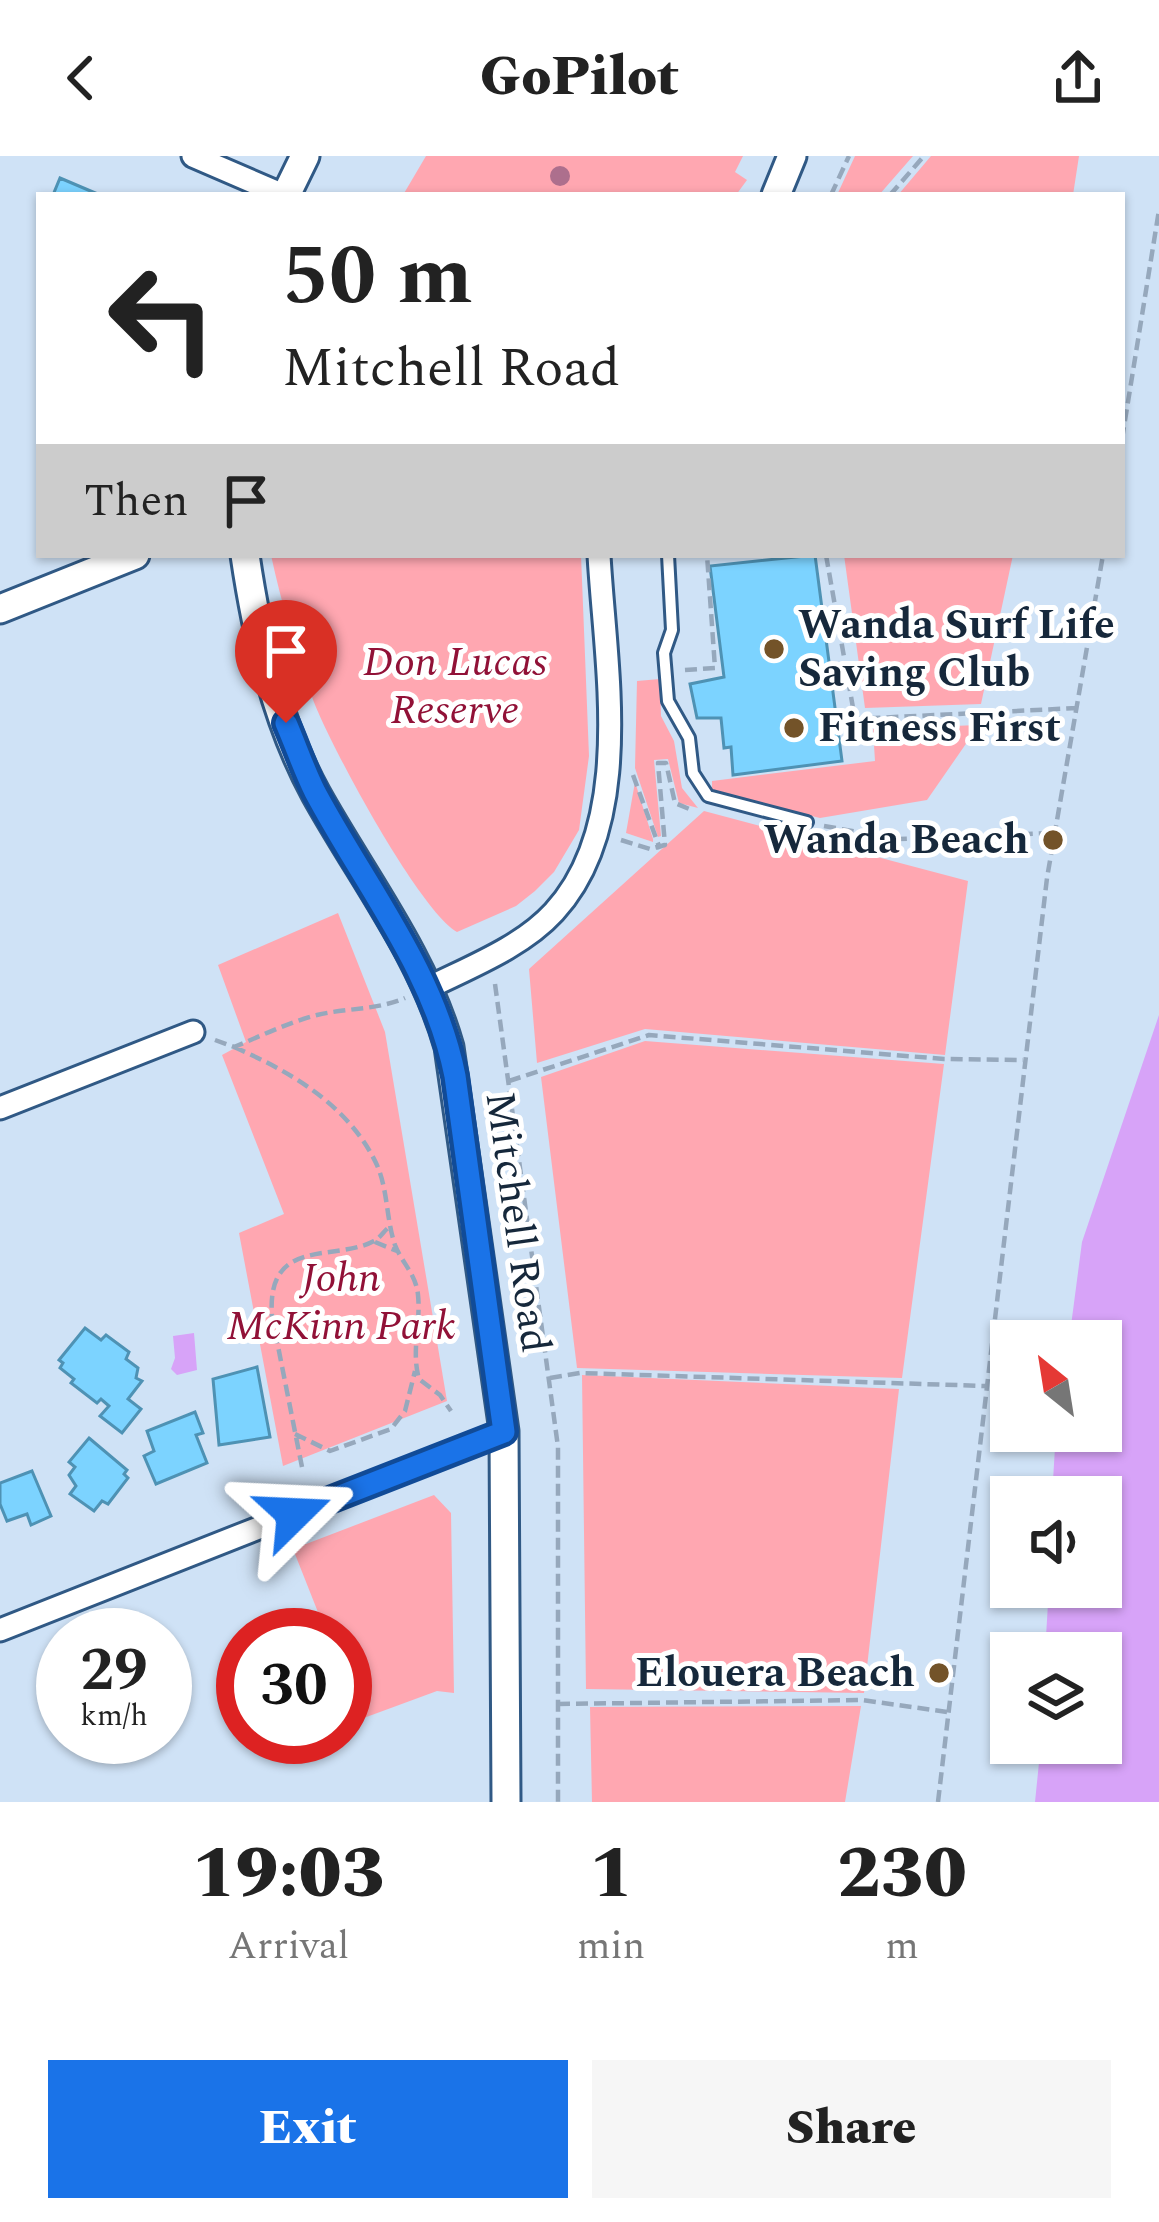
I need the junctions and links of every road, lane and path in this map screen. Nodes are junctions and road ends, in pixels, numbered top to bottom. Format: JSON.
{"nodes":[{"id":1,"x":193,"y":156,"type":"edge"},
{"id":2,"x":305,"y":156,"type":"edge"},
{"id":3,"x":792,"y":156,"type":"edge"},
{"id":4,"x":849,"y":156,"type":"edge"},
{"id":5,"x":924,"y":156,"type":"edge"},
{"id":6,"x":278,"y":192,"type":"edge"},
{"id":7,"x":287,"y":192,"type":"edge"},
{"id":8,"x":777,"y":192,"type":"edge"},
{"id":9,"x":832,"y":192,"type":"edge"},
{"id":10,"x":893,"y":192,"type":"edge"},
{"id":11,"x":1159,"y":210,"type":"edge"},
{"id":12,"x":1125,"y":420,"type":"edge"},
{"id":13,"x":128,"y":558,"type":"edge"},
{"id":14,"x":245,"y":558,"type":"edge"},
{"id":15,"x":599,"y":558,"type":"edge"},
{"id":16,"x":668,"y":558,"type":"edge"},
{"id":17,"x":707,"y":558,"type":"edge"},
{"id":18,"x":827,"y":558,"type":"edge"},
{"id":19,"x":1102,"y":558,"type":"edge"},
{"id":20,"x":0,"y":609,"type":"edge"},
{"id":21,"x":664,"y":672,"type":"junction"},
{"id":22,"x":1077,"y":708,"type":"junction"},
{"id":23,"x":627,"y":767,"type":"dead end"},
{"id":24,"x":708,"y":796,"type":"junction"},
{"id":25,"x":806,"y":822,"type":"joint"},
{"id":26,"x":1054,"y":833,"type":"junction"},
{"id":27,"x":616,"y":838,"type":"dead end"},
{"id":28,"x":660,"y":849,"type":"junction"},
{"id":29,"x":496,"y":982,"type":"dead end"},
{"id":30,"x":428,"y":988,"type":"junction"},
{"id":31,"x":193,"y":1032,"type":"joint"},
{"id":32,"x":234,"y":1047,"type":"junction"},
{"id":33,"x":1024,"y":1060,"type":"junction"},
{"id":34,"x":509,"y":1081,"type":"junction"},
{"id":35,"x":0,"y":1108,"type":"edge"},
{"id":36,"x":390,"y":1226,"type":"junction"},
{"id":37,"x":374,"y":1242,"type":"junction"},
{"id":38,"x":397,"y":1251,"type":"junction"},
{"id":39,"x":416,"y":1369,"type":"junction"},
{"id":40,"x":550,"y":1378,"type":"junction"},
{"id":41,"x":986,"y":1386,"type":"junction"},
{"id":42,"x":451,"y":1411,"type":"dead end"},
{"id":43,"x":504,"y":1432,"type":"junction"},
{"id":44,"x":295,"y":1434,"type":"junction"},
{"id":45,"x":302,"y":1467,"type":"dead end"},
{"id":46,"x":0,"y":1630,"type":"edge"},
{"id":47,"x":558,"y":1704,"type":"junction"},
{"id":48,"x":947,"y":1712,"type":"junction"},
{"id":49,"x":506,"y":1802,"type":"edge"},
{"id":50,"x":558,"y":1802,"type":"edge"},
{"id":51,"x":938,"y":1802,"type":"edge"}],
"edges":[{"from":1,"to":6,"type":"street"},
{"from":2,"to":7,"type":"street"},
{"from":3,"to":8,"type":"street"},
{"from":4,"to":9,"type":"path"},
{"from":5,"to":10,"type":"path"},
{"from":11,"to":12,"type":"path"},
{"from":13,"to":20,"type":"street"},
{"from":14,"to":30,"type":"street","name":"Mitchell Road"},
{"from":15,"to":30,"type":"street"},
{"from":16,"to":21,"type":"lane"},
{"from":17,"to":21,"type":"path"},
{"from":18,"to":22,"type":"path"},
{"from":19,"to":22,"type":"path"},
{"from":21,"to":24,"type":"lane"},
{"from":22,"to":26,"type":"path"},
{"from":23,"to":28,"type":"path"},
{"from":24,"to":25,"type":"lane"},
{"from":24,"to":28,"type":"path"},
{"from":25,"to":26,"type":"path"},
{"from":26,"to":33,"type":"path"},
{"from":27,"to":28,"type":"path"},
{"from":29,"to":34,"type":"path"},
{"from":30,"to":32,"type":"path"},
{"from":30,"to":43,"type":"street","name":"Mitchell Road"},
{"from":31,"to":32,"type":"path"},
{"from":31,"to":35,"type":"street"},
{"from":32,"to":36,"type":"path"},
{"from":33,"to":34,"type":"path"},
{"from":33,"to":41,"type":"path"},
{"from":34,"to":40,"type":"path"},
{"from":36,"to":37,"type":"path"},
{"from":36,"to":38,"type":"path"},
{"from":37,"to":38,"type":"path"},
{"from":37,"to":44,"type":"path"},
{"from":38,"to":39,"type":"path"},
{"from":39,"to":42,"type":"path"},
{"from":39,"to":44,"type":"path"},
{"from":40,"to":41,"type":"path"},
{"from":40,"to":47,"type":"path"},
{"from":41,"to":48,"type":"path"},
{"from":43,"to":46,"type":"street"},
{"from":43,"to":49,"type":"street","name":"Mitchell Road"},
{"from":44,"to":45,"type":"path"},
{"from":47,"to":48,"type":"path"},
{"from":47,"to":50,"type":"path"},
{"from":48,"to":51,"type":"path"}]}
